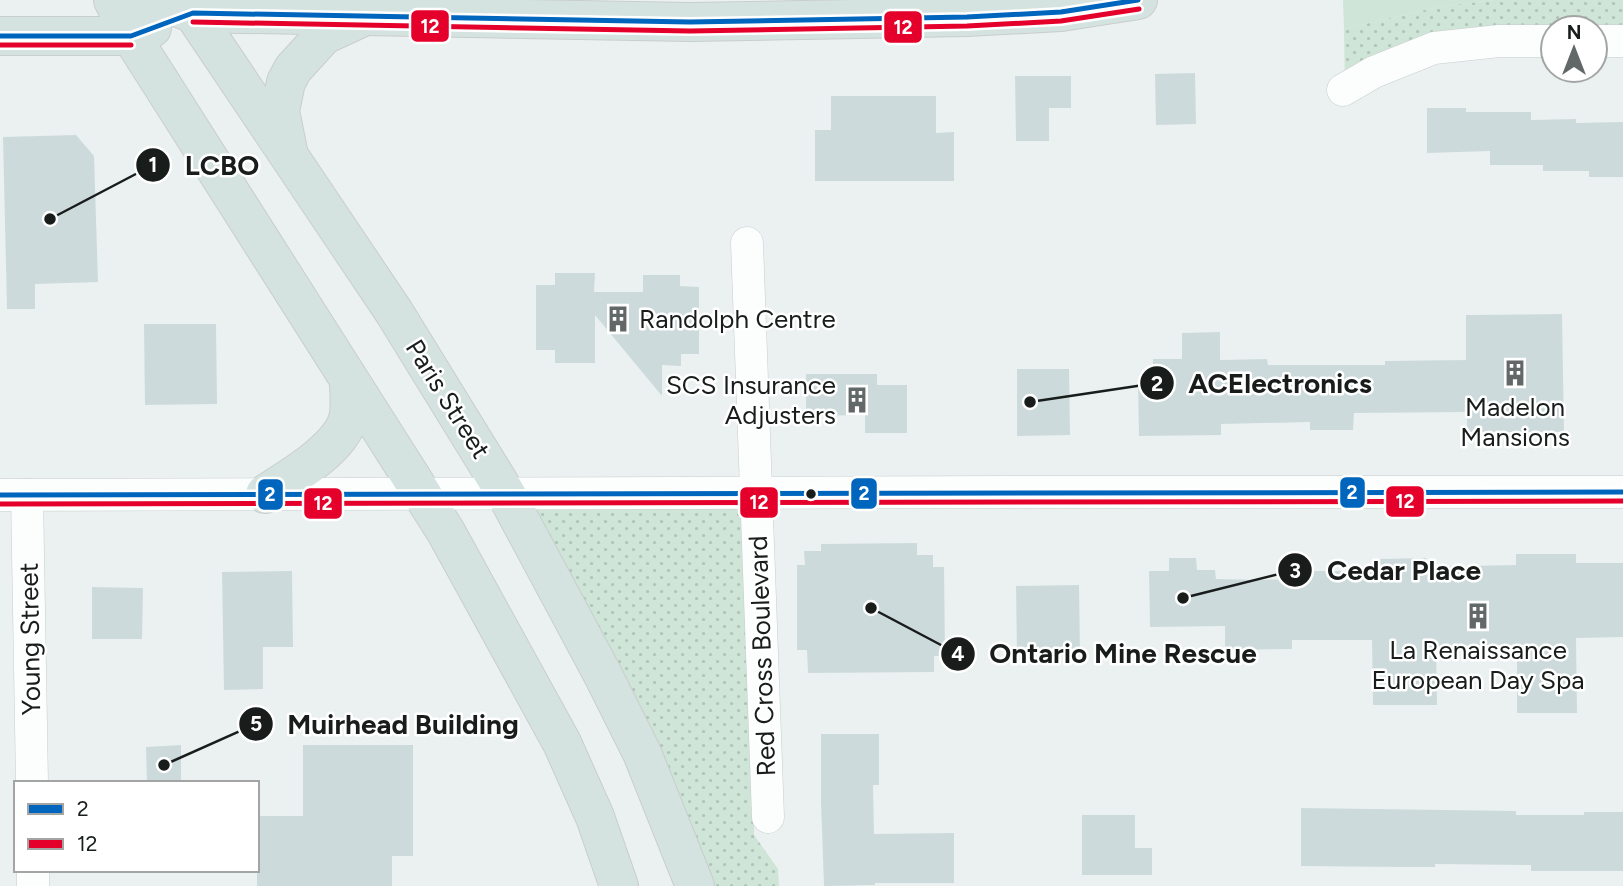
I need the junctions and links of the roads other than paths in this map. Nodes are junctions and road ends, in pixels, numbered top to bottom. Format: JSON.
{"nodes":[{"id":1,"x":113,"y":0,"type":"edge"},
{"id":2,"x":153,"y":0,"type":"edge"},
{"id":3,"x":1138,"y":0,"type":"edge"},
{"id":4,"x":191,"y":6,"type":"edge"},
{"id":5,"x":966,"y":9,"type":"edge"},
{"id":6,"x":690,"y":11,"type":"edge"},
{"id":7,"x":364,"y":16,"type":"junction"},
{"id":8,"x":0,"y":36,"type":"edge"},
{"id":9,"x":131,"y":36,"type":"junction"},
{"id":10,"x":1539,"y":41,"type":"edge"},
{"id":11,"x":1343,"y":90,"type":"dead end"},
{"id":12,"x":289,"y":156,"type":"junction"},
{"id":13,"x":747,"y":243,"type":"dead end"},
{"id":14,"x":349,"y":381,"type":"junction"},
{"id":15,"x":1623,"y":492,"type":"edge"},
{"id":16,"x":421,"y":493,"type":"junction"},
{"id":17,"x":757,"y":493,"type":"junction"},
{"id":18,"x":265,"y":494,"type":"junction"},
{"id":19,"x":506,"y":494,"type":"junction"},
{"id":20,"x":14,"y":495,"type":"edge"},
{"id":21,"x":32,"y":781,"type":"edge"},
{"id":22,"x":768,"y":817,"type":"dead end"},
{"id":23,"x":619,"y":886,"type":"edge"},
{"id":24,"x":695,"y":886,"type":"edge"}],
"edges":[{"from":1,"to":9,"type":"main road"},
{"from":2,"to":4,"type":"main road"},
{"from":3,"to":5,"type":"main road"},
{"from":4,"to":7,"type":"main road"},
{"from":4,"to":9,"type":"main road"},
{"from":4,"to":12,"type":"main road","name":"Paris Street"},
{"from":5,"to":6,"type":"main road"},
{"from":6,"to":7,"type":"main road"},
{"from":7,"to":12,"type":"main road"},
{"from":8,"to":9,"type":"main road"},
{"from":9,"to":14,"type":"main road"},
{"from":10,"to":11,"type":"street"},
{"from":12,"to":19,"type":"main road","name":"Paris Street"},
{"from":13,"to":17,"type":"street","name":"Red Cross Boulevard"},
{"from":14,"to":16,"type":"main road"},
{"from":14,"to":18,"type":"main road"},
{"from":15,"to":17,"type":"street"},
{"from":16,"to":18,"type":"street"},
{"from":16,"to":19,"type":"street"},
{"from":16,"to":23,"type":"main road"},
{"from":17,"to":19,"type":"street"},
{"from":17,"to":22,"type":"street","name":"Red Cross Boulevard"},
{"from":18,"to":20,"type":"street"},
{"from":19,"to":24,"type":"main road","name":"Paris Street"},
{"from":20,"to":21,"type":"street","name":"Young Street"}]}
